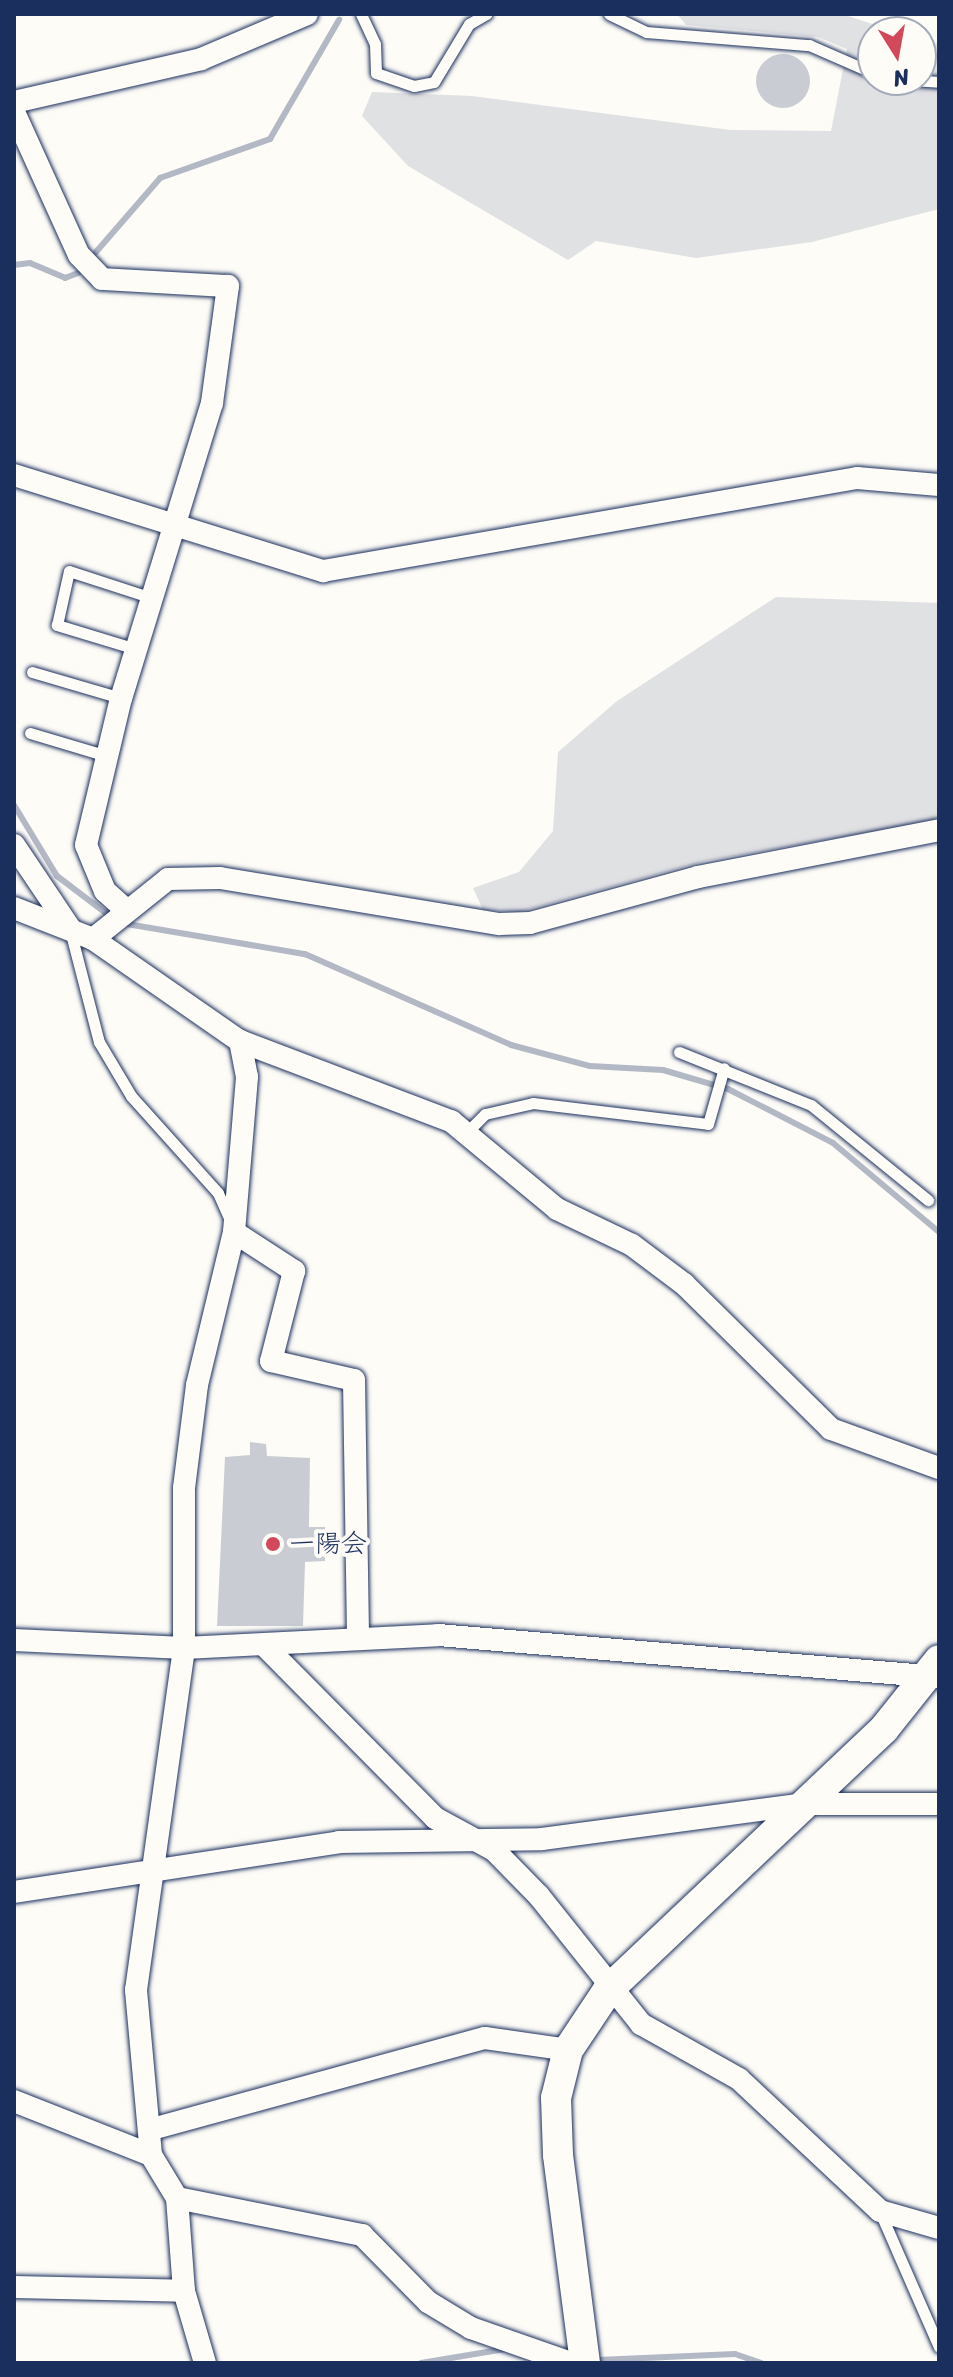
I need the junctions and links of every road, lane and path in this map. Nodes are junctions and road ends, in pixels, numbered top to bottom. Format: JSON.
{"nodes":[{"id":1,"x":307,"y":14,"type":"edge"},
{"id":2,"x":361,"y":14,"type":"edge"},
{"id":3,"x":486,"y":14,"type":"edge"},
{"id":4,"x":609,"y":14,"type":"edge"},
{"id":5,"x":857,"y":66,"type":"edge"},
{"id":6,"x":14,"y":102,"type":"edge"},
{"id":7,"x":14,"y":112,"type":"edge"},
{"id":8,"x":14,"y":475,"type":"edge"},
{"id":9,"x":939,"y":485,"type":"edge"},
{"id":10,"x":172,"y":524,"type":"junction"},
{"id":11,"x":152,"y":598,"type":"junction"},
{"id":12,"x":136,"y":649,"type":"junction"},
{"id":13,"x":32,"y":672,"type":"dead end"},
{"id":14,"x":121,"y":698,"type":"junction"},
{"id":15,"x":30,"y":733,"type":"dead end"},
{"id":16,"x":107,"y":756,"type":"junction"},
{"id":17,"x":939,"y":830,"type":"edge"},
{"id":18,"x":14,"y":845,"type":"edge"},
{"id":19,"x":14,"y":908,"type":"edge"},
{"id":20,"x":111,"y":922,"type":"junction"},
{"id":21,"x":69,"y":927,"type":"junction"},
{"id":22,"x":240,"y":1041,"type":"junction"},
{"id":23,"x":679,"y":1052,"type":"dead end"},
{"id":24,"x":723,"y":1072,"type":"junction"},
{"id":25,"x":466,"y":1133,"type":"junction"},
{"id":26,"x":928,"y":1200,"type":"dead end"},
{"id":27,"x":234,"y":1232,"type":"junction"},
{"id":28,"x":939,"y":1468,"type":"edge"},
{"id":29,"x":358,"y":1638,"type":"junction"},
{"id":30,"x":14,"y":1640,"type":"edge"},
{"id":31,"x":266,"y":1647,"type":"junction"},
{"id":32,"x":184,"y":1648,"type":"junction"},
{"id":33,"x":935,"y":1671,"type":"edge"},
{"id":34,"x":806,"y":1804,"type":"junction"},
{"id":35,"x":939,"y":1804,"type":"edge"},
{"id":36,"x":463,"y":1837,"type":"junction"},
{"id":37,"x":150,"y":1873,"type":"junction"},
{"id":38,"x":14,"y":1892,"type":"edge"},
{"id":39,"x":608,"y":1990,"type":"junction"},
{"id":40,"x":568,"y":2050,"type":"junction"},
{"id":41,"x":14,"y":2101,"type":"edge"},
{"id":42,"x":152,"y":2129,"type":"junction"},
{"id":43,"x":151,"y":2155,"type":"junction"},
{"id":44,"x":177,"y":2198,"type":"junction"},
{"id":45,"x":880,"y":2211,"type":"junction"},
{"id":46,"x":939,"y":2228,"type":"edge"},
{"id":47,"x":14,"y":2287,"type":"edge"},
{"id":48,"x":184,"y":2291,"type":"junction"},
{"id":49,"x":939,"y":2347,"type":"edge"},
{"id":50,"x":205,"y":2363,"type":"edge"},
{"id":51,"x":571,"y":2363,"type":"edge"},
{"id":52,"x":585,"y":2363,"type":"edge"}],
"edges":[{"from":1,"to":6,"type":"street"},
{"from":2,"to":3,"type":"lane"},
{"from":4,"to":5,"type":"lane"},
{"from":7,"to":10,"type":"street"},
{"from":8,"to":10,"type":"street"},
{"from":9,"to":10,"type":"street"},
{"from":10,"to":11,"type":"street"},
{"from":11,"to":12,"type":"street"},
{"from":11,"to":12,"type":"lane"},
{"from":12,"to":14,"type":"street"},
{"from":13,"to":14,"type":"lane"},
{"from":14,"to":16,"type":"street"},
{"from":15,"to":16,"type":"lane"},
{"from":16,"to":20,"type":"street"},
{"from":17,"to":20,"type":"street"},
{"from":18,"to":21,"type":"street"},
{"from":19,"to":21,"type":"street"},
{"from":20,"to":21,"type":"street"},
{"from":20,"to":22,"type":"street"},
{"from":21,"to":27,"type":"lane"},
{"from":22,"to":25,"type":"street"},
{"from":22,"to":27,"type":"street"},
{"from":23,"to":24,"type":"lane"},
{"from":24,"to":25,"type":"lane"},
{"from":24,"to":26,"type":"lane"},
{"from":25,"to":28,"type":"street"},
{"from":27,"to":29,"type":"street"},
{"from":27,"to":32,"type":"street"},
{"from":29,"to":31,"type":"street"},
{"from":29,"to":33,"type":"street"},
{"from":30,"to":32,"type":"street"},
{"from":31,"to":32,"type":"street"},
{"from":31,"to":36,"type":"street"},
{"from":32,"to":37,"type":"street"},
{"from":33,"to":34,"type":"street"},
{"from":34,"to":35,"type":"street"},
{"from":34,"to":36,"type":"street"},
{"from":34,"to":39,"type":"street"},
{"from":36,"to":37,"type":"street"},
{"from":36,"to":39,"type":"street"},
{"from":37,"to":38,"type":"street"},
{"from":37,"to":42,"type":"street"},
{"from":39,"to":40,"type":"street"},
{"from":39,"to":45,"type":"street"},
{"from":40,"to":42,"type":"street"},
{"from":40,"to":52,"type":"street"},
{"from":41,"to":43,"type":"street"},
{"from":42,"to":43,"type":"street"},
{"from":43,"to":44,"type":"street"},
{"from":44,"to":48,"type":"street"},
{"from":44,"to":51,"type":"street"},
{"from":45,"to":46,"type":"street"},
{"from":45,"to":49,"type":"lane"},
{"from":47,"to":48,"type":"street"},
{"from":48,"to":50,"type":"street"}]}
